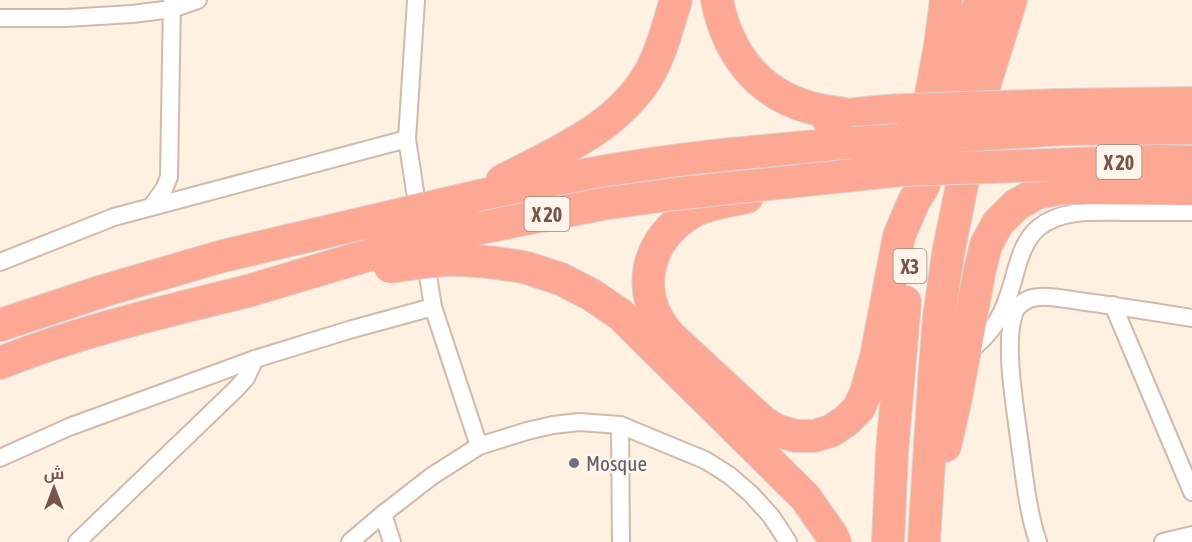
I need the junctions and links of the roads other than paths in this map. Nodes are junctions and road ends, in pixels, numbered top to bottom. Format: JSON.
{"nodes":[{"id":1,"x":198,"y":0,"type":"edge"},
{"id":2,"x":416,"y":0,"type":"edge"},
{"id":3,"x":676,"y":0,"type":"edge"},
{"id":4,"x":717,"y":0,"type":"edge"},
{"id":5,"x":946,"y":0,"type":"edge"},
{"id":6,"x":981,"y":0,"type":"edge"},
{"id":7,"x":1011,"y":0,"type":"edge"},
{"id":8,"x":1034,"y":0,"type":"edge"},
{"id":9,"x":172,"y":4,"type":"edge"},
{"id":10,"x":0,"y":18,"type":"edge"},
{"id":11,"x":983,"y":90,"type":"junction"},
{"id":12,"x":1192,"y":103,"type":"edge"},
{"id":13,"x":1062,"y":117,"type":"junction"},
{"id":14,"x":1192,"y":128,"type":"edge"},
{"id":15,"x":851,"y":129,"type":"junction"},
{"id":16,"x":407,"y":139,"type":"junction"},
{"id":17,"x":1192,"y":162,"type":"edge"},
{"id":18,"x":854,"y":175,"type":"junction"},
{"id":19,"x":924,"y":185,"type":"junction"},
{"id":20,"x":1192,"y":189,"type":"edge"},
{"id":21,"x":470,"y":198,"type":"junction"},
{"id":22,"x":151,"y":207,"type":"junction"},
{"id":23,"x":1192,"y":212,"type":"edge"},
{"id":24,"x":0,"y":262,"type":"edge"},
{"id":25,"x":248,"y":291,"type":"junction"},
{"id":26,"x":1113,"y":305,"type":"junction"},
{"id":27,"x":433,"y":307,"type":"junction"},
{"id":28,"x":1192,"y":318,"type":"edge"},
{"id":29,"x":0,"y":325,"type":"edge"},
{"id":30,"x":963,"y":356,"type":"junction"},
{"id":31,"x":255,"y":359,"type":"junction"},
{"id":32,"x":0,"y":363,"type":"edge"},
{"id":33,"x":620,"y":426,"type":"junction"},
{"id":34,"x":479,"y":446,"type":"junction"},
{"id":35,"x":0,"y":459,"type":"edge"},
{"id":36,"x":1192,"y":492,"type":"edge"},
{"id":37,"x":383,"y":514,"type":"junction"},
{"id":38,"x":924,"y":534,"type":"edge"},
{"id":39,"x":1192,"y":535,"type":"edge"},
{"id":40,"x":77,"y":542,"type":"edge"},
{"id":41,"x":350,"y":542,"type":"edge"},
{"id":42,"x":392,"y":542,"type":"edge"},
{"id":43,"x":621,"y":542,"type":"edge"},
{"id":44,"x":788,"y":542,"type":"edge"},
{"id":45,"x":835,"y":542,"type":"edge"},
{"id":46,"x":888,"y":542,"type":"edge"},
{"id":47,"x":1038,"y":542,"type":"edge"},
{"id":48,"x":1163,"y":542,"type":"edge"}],
"edges":[{"from":1,"to":9,"type":"street"},
{"from":2,"to":16,"type":"street"},
{"from":3,"to":21,"type":"highway"},
{"from":4,"to":15,"type":"highway"},
{"from":5,"to":19,"type":"highway"},
{"from":6,"to":19,"type":"highway","number":"X3"},
{"from":7,"to":11,"type":"highway","number":"X3"},
{"from":8,"to":11,"type":"highway"},
{"from":9,"to":10,"type":"street"},
{"from":9,"to":22,"type":"street"},
{"from":11,"to":38,"type":"highway","number":"X3"},
{"from":12,"to":13,"type":"highway"},
{"from":13,"to":14,"type":"highway","number":"X 20"},
{"from":13,"to":15,"type":"highway","number":"X 20","bridge":true},
{"from":13,"to":15,"type":"highway","bridge":true},
{"from":15,"to":21,"type":"highway","number":"X 20"},
{"from":16,"to":22,"type":"street"},
{"from":16,"to":27,"type":"street"},
{"from":17,"to":18,"type":"highway","number":"X 20","bridge":true},
{"from":18,"to":19,"type":"highway"},
{"from":18,"to":25,"type":"highway","number":"X 20","bridge":true},
{"from":19,"to":46,"type":"highway","number":"X3"},
{"from":20,"to":30,"type":"highway"},
{"from":21,"to":29,"type":"highway","number":"X 20","bridge":true},
{"from":22,"to":24,"type":"street"},
{"from":23,"to":30,"type":"street"},
{"from":25,"to":32,"type":"highway","number":"X 20"},
{"from":25,"to":45,"type":"highway","bridge":true},
{"from":26,"to":28,"type":"street"},
{"from":26,"to":36,"type":"street"},
{"from":26,"to":47,"type":"street"},
{"from":27,"to":31,"type":"street"},
{"from":27,"to":34,"type":"street"},
{"from":30,"to":38,"type":"highway"},
{"from":31,"to":35,"type":"street"},
{"from":31,"to":40,"type":"street"},
{"from":33,"to":34,"type":"street"},
{"from":33,"to":43,"type":"street"},
{"from":33,"to":44,"type":"street"},
{"from":34,"to":37,"type":"street"},
{"from":37,"to":41,"type":"street"},
{"from":37,"to":42,"type":"street"},
{"from":39,"to":48,"type":"street"}]}
